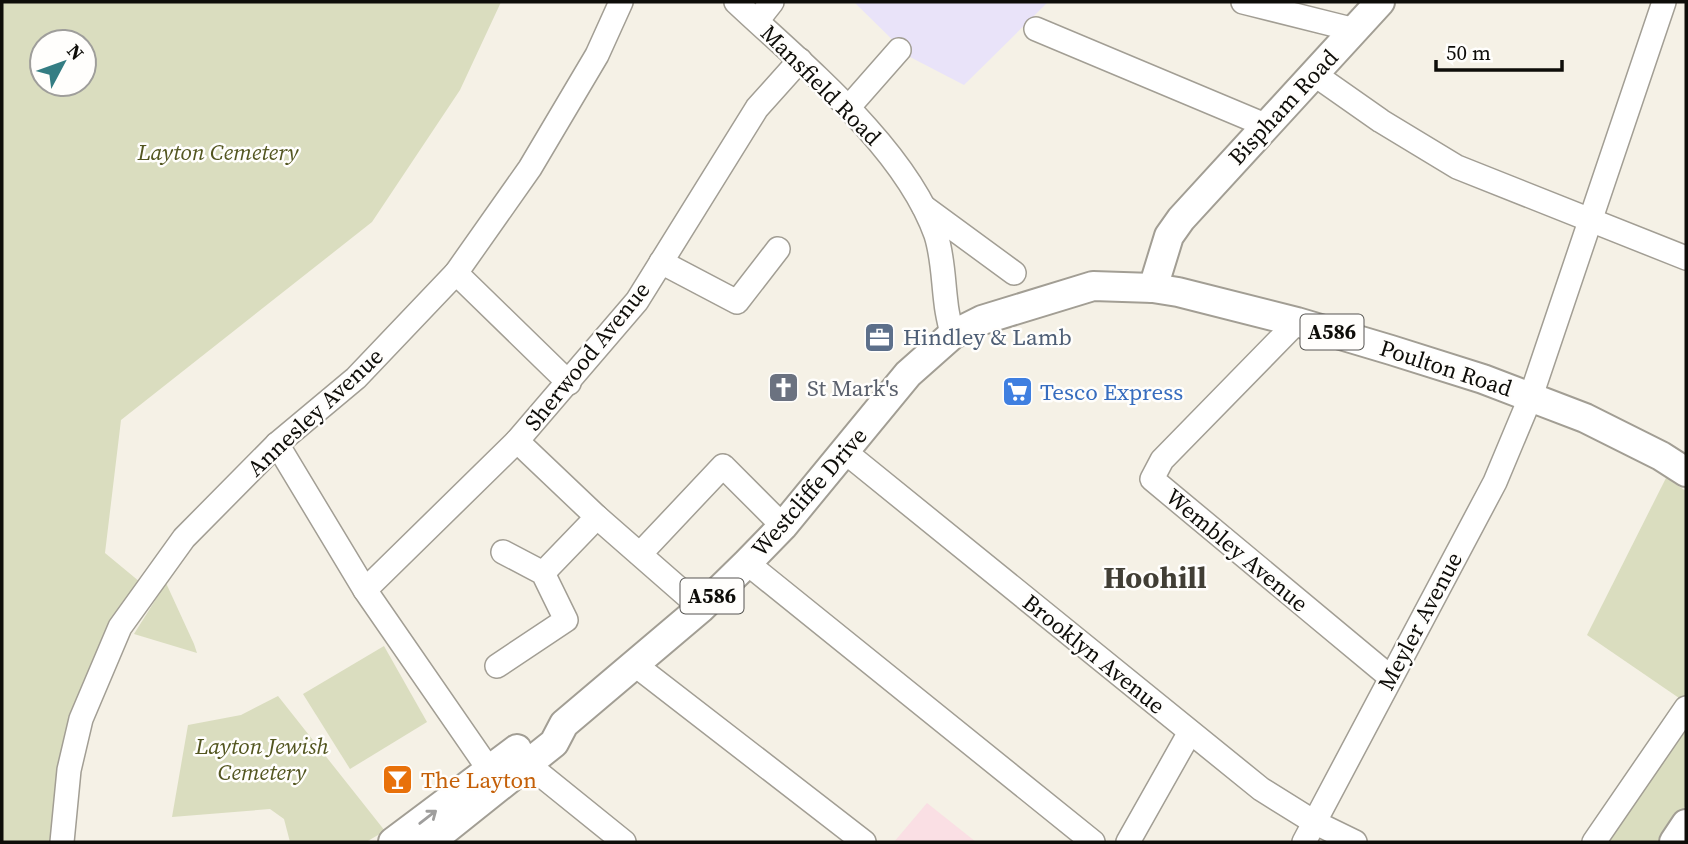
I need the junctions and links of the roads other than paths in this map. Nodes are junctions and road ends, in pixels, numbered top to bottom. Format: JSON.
{"nodes":[{"id":1,"x":621,"y":2,"type":"edge"},
{"id":2,"x":736,"y":2,"type":"edge"},
{"id":3,"x":772,"y":2,"type":"edge"},
{"id":4,"x":1242,"y":2,"type":"edge"},
{"id":5,"x":1380,"y":2,"type":"edge"},
{"id":6,"x":1664,"y":2,"type":"edge"},
{"id":7,"x":757,"y":21,"type":"junction"},
{"id":8,"x":1036,"y":29,"type":"dead end"},
{"id":9,"x":1355,"y":30,"type":"junction"},
{"id":10,"x":899,"y":50,"type":"dead end"},
{"id":11,"x":800,"y":60,"type":"junction"},
{"id":12,"x":1314,"y":74,"type":"junction"},
{"id":13,"x":848,"y":108,"type":"junction"},
{"id":14,"x":1265,"y":125,"type":"junction"},
{"id":15,"x":924,"y":207,"type":"junction"},
{"id":16,"x":1589,"y":221,"type":"junction"},
{"id":17,"x":778,"y":249,"type":"dead end"},
{"id":18,"x":1686,"y":258,"type":"edge"},
{"id":19,"x":661,"y":262,"type":"junction"},
{"id":20,"x":1014,"y":272,"type":"dead end"},
{"id":21,"x":456,"y":273,"type":"junction"},
{"id":22,"x":1166,"y":290,"type":"junction"},
{"id":23,"x":1297,"y":322,"type":"junction"},
{"id":24,"x":952,"y":335,"type":"junction"},
{"id":25,"x":569,"y":383,"type":"junction"},
{"id":26,"x":1531,"y":396,"type":"junction"},
{"id":27,"x":517,"y":441,"type":"junction"},
{"id":28,"x":277,"y":444,"type":"junction"},
{"id":29,"x":844,"y":452,"type":"junction"},
{"id":30,"x":1686,"y":472,"type":"edge"},
{"id":31,"x":597,"y":517,"type":"junction"},
{"id":32,"x":783,"y":526,"type":"junction"},
{"id":33,"x":503,"y":552,"type":"dead end"},
{"id":34,"x":640,"y":554,"type":"junction"},
{"id":35,"x":747,"y":563,"type":"junction"},
{"id":36,"x":543,"y":573,"type":"junction"},
{"id":37,"x":365,"y":590,"type":"junction"},
{"id":38,"x":701,"y":608,"type":"junction"},
{"id":39,"x":634,"y":664,"type":"junction"},
{"id":40,"x":497,"y":666,"type":"dead end"},
{"id":41,"x":1390,"y":677,"type":"junction"},
{"id":42,"x":1686,"y":708,"type":"edge"},
{"id":43,"x":1190,"y":732,"type":"junction"},
{"id":44,"x":520,"y":758,"type":"junction"},
{"id":45,"x":495,"y":778,"type":"junction"},
{"id":46,"x":1314,"y":821,"type":"junction"},
{"id":47,"x":1686,"y":824,"type":"edge"},
{"id":48,"x":397,"y":841,"type":"edge"},
{"id":49,"x":62,"y":842,"type":"edge"},
{"id":50,"x":430,"y":842,"type":"edge"},
{"id":51,"x":624,"y":842,"type":"edge"},
{"id":52,"x":864,"y":842,"type":"edge"},
{"id":53,"x":1093,"y":842,"type":"edge"},
{"id":54,"x":1128,"y":842,"type":"edge"},
{"id":55,"x":1304,"y":842,"type":"edge"},
{"id":56,"x":1355,"y":842,"type":"edge"},
{"id":57,"x":1594,"y":842,"type":"edge"},
{"id":58,"x":1674,"y":842,"type":"edge"}],
"edges":[{"from":1,"to":21,"type":"street","name":"Annesley Avenue"},
{"from":2,"to":7,"type":"street","name":"Mansfield Road"},
{"from":3,"to":7,"type":"street"},
{"from":4,"to":9,"type":"street"},
{"from":5,"to":9,"type":"main road","name":"Bispham Road"},
{"from":6,"to":16,"type":"street","name":"Meyler Avenue"},
{"from":7,"to":11,"type":"street","name":"Mansfield Road"},
{"from":8,"to":14,"type":"street"},
{"from":9,"to":12,"type":"main road","name":"Bispham Road"},
{"from":10,"to":13,"type":"street"},
{"from":11,"to":13,"type":"street","name":"Mansfield Road"},
{"from":11,"to":19,"type":"street","name":"Sherwood Avenue"},
{"from":12,"to":14,"type":"main road","name":"Bispham Road"},
{"from":12,"to":16,"type":"street"},
{"from":13,"to":15,"type":"street","name":"Mansfield Road"},
{"from":14,"to":22,"type":"main road","name":"Bispham Road"},
{"from":15,"to":20,"type":"street","name":"Mansfield Road"},
{"from":15,"to":24,"type":"street","name":"Mansfield Road"},
{"from":16,"to":18,"type":"street"},
{"from":16,"to":26,"type":"street","name":"Meyler Avenue"},
{"from":17,"to":19,"type":"street"},
{"from":19,"to":25,"type":"street","name":"Sherwood Avenue"},
{"from":21,"to":25,"type":"street"},
{"from":21,"to":28,"type":"street","name":"Annesley Avenue"},
{"from":22,"to":23,"type":"main road","name":"Poulton Road","number":"A586"},
{"from":22,"to":24,"type":"main road","name":"Westcliffe Drive","number":"A586"},
{"from":23,"to":26,"type":"main road","name":"Poulton Road","number":"A586"},
{"from":23,"to":41,"type":"street","name":"Wembley Avenue"},
{"from":24,"to":29,"type":"main road","name":"Westcliffe Drive","number":"A586"},
{"from":25,"to":27,"type":"street","name":"Sherwood Avenue"},
{"from":26,"to":30,"type":"main road","name":"Poulton Road","number":"A586"},
{"from":26,"to":41,"type":"street","name":"Meyler Avenue"},
{"from":27,"to":31,"type":"street"},
{"from":27,"to":37,"type":"street","name":"Sherwood Avenue"},
{"from":28,"to":37,"type":"street"},
{"from":28,"to":49,"type":"street","name":"Annesley Avenue"},
{"from":29,"to":32,"type":"main road","name":"Westcliffe Drive","number":"A586"},
{"from":29,"to":43,"type":"street","name":"Brooklyn Avenue"},
{"from":31,"to":34,"type":"street"},
{"from":31,"to":36,"type":"street"},
{"from":32,"to":34,"type":"street"},
{"from":32,"to":35,"type":"main road","name":"Westcliffe Drive","number":"A586"},
{"from":33,"to":36,"type":"street"},
{"from":34,"to":38,"type":"street"},
{"from":35,"to":38,"type":"main road","name":"Westcliffe Drive","number":"A586"},
{"from":35,"to":53,"type":"street"},
{"from":36,"to":40,"type":"street"},
{"from":37,"to":45,"type":"street"},
{"from":38,"to":39,"type":"main road","name":"Westcliffe Drive","number":"A586"},
{"from":39,"to":44,"type":"main road","name":"Westcliffe Drive","number":"A586"},
{"from":39,"to":52,"type":"street"},
{"from":41,"to":46,"type":"street","name":"Meyler Avenue"},
{"from":42,"to":57,"type":"street"},
{"from":43,"to":46,"type":"street","name":"Brooklyn Avenue"},
{"from":43,"to":54,"type":"street"},
{"from":44,"to":45,"type":"main road","name":"Westcliffe Drive","number":"A586"},
{"from":44,"to":51,"type":"street"},
{"from":48,"to":45,"type":"main road","name":"Westcliffe Drive","number":"A586","one_way":true},
{"from":45,"to":50,"type":"main road","name":"Westcliffe Drive","number":"A586"},
{"from":46,"to":55,"type":"street","name":"Meyler Avenue"},
{"from":46,"to":56,"type":"street","name":"Brooklyn Avenue"},
{"from":47,"to":58,"type":"main road"}]}
